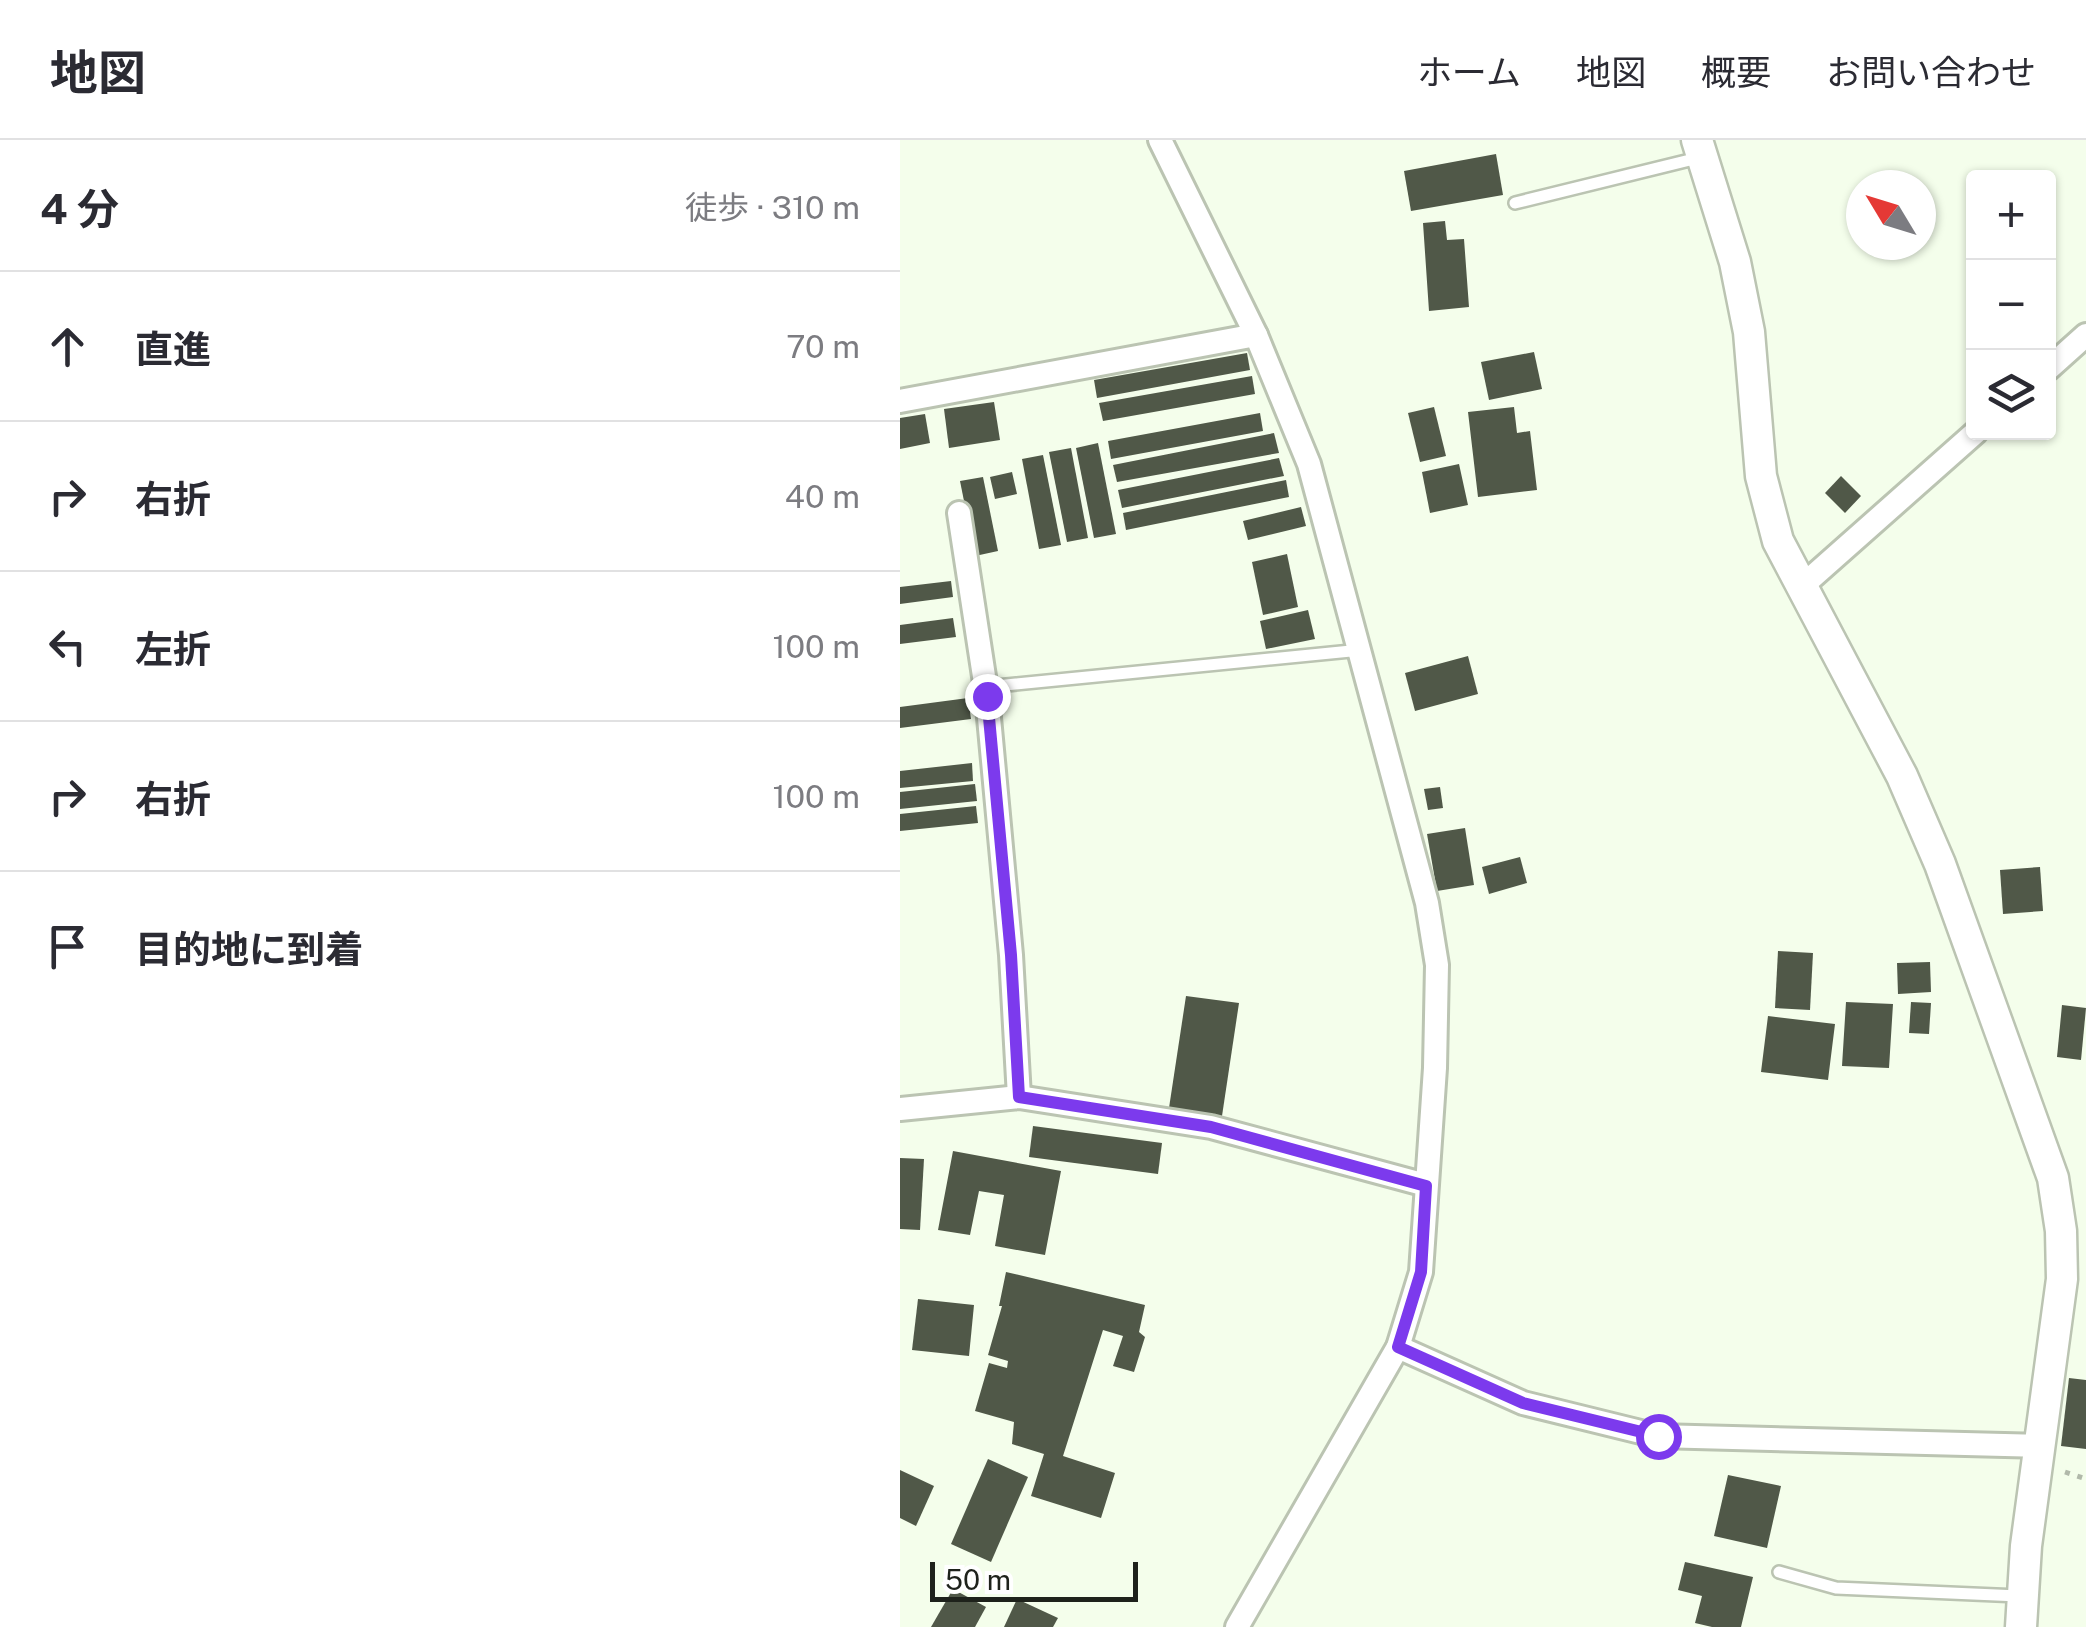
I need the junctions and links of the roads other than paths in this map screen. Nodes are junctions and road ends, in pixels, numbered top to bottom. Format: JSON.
{"nodes":[{"id":1,"x":1160,"y":140,"type":"edge"},
{"id":2,"x":1700,"y":148,"type":"edge"},
{"id":3,"x":1515,"y":203,"type":"dead end"},
{"id":4,"x":1256,"y":335,"type":"junction"},
{"id":5,"x":2086,"y":336,"type":"edge"},
{"id":6,"x":2056,"y":361,"type":"edge"},
{"id":7,"x":900,"y":402,"type":"edge"},
{"id":8,"x":1967,"y":440,"type":"edge"},
{"id":9,"x":958,"y":513,"type":"dead end"},
{"id":10,"x":1800,"y":587,"type":"junction"},
{"id":11,"x":1361,"y":650,"type":"junction"},
{"id":12,"x":986,"y":687,"type":"junction"},
{"id":13,"x":1019,"y":1097,"type":"junction"},
{"id":14,"x":900,"y":1109,"type":"edge"},
{"id":15,"x":1426,"y":1186,"type":"junction"},
{"id":16,"x":1398,"y":1347,"type":"junction"},
{"id":17,"x":2040,"y":1446,"type":"junction"},
{"id":18,"x":1779,"y":1572,"type":"dead end"},
{"id":19,"x":2023,"y":1596,"type":"junction"},
{"id":20,"x":1237,"y":1627,"type":"edge"},
{"id":21,"x":2022,"y":1627,"type":"edge"}],
"edges":[{"from":1,"to":4,"type":"street"},
{"from":2,"to":3,"type":"lane"},
{"from":2,"to":10,"type":"street"},
{"from":4,"to":7,"type":"street"},
{"from":4,"to":11,"type":"street"},
{"from":5,"to":6,"type":"street"},
{"from":8,"to":10,"type":"street"},
{"from":9,"to":12,"type":"street"},
{"from":10,"to":17,"type":"street"},
{"from":11,"to":12,"type":"lane"},
{"from":11,"to":15,"type":"street"},
{"from":12,"to":13,"type":"street"},
{"from":13,"to":14,"type":"street"},
{"from":13,"to":15,"type":"street"},
{"from":15,"to":16,"type":"street"},
{"from":16,"to":17,"type":"street"},
{"from":16,"to":20,"type":"street"},
{"from":17,"to":19,"type":"street"},
{"from":18,"to":19,"type":"lane"},
{"from":19,"to":21,"type":"street"}]}
